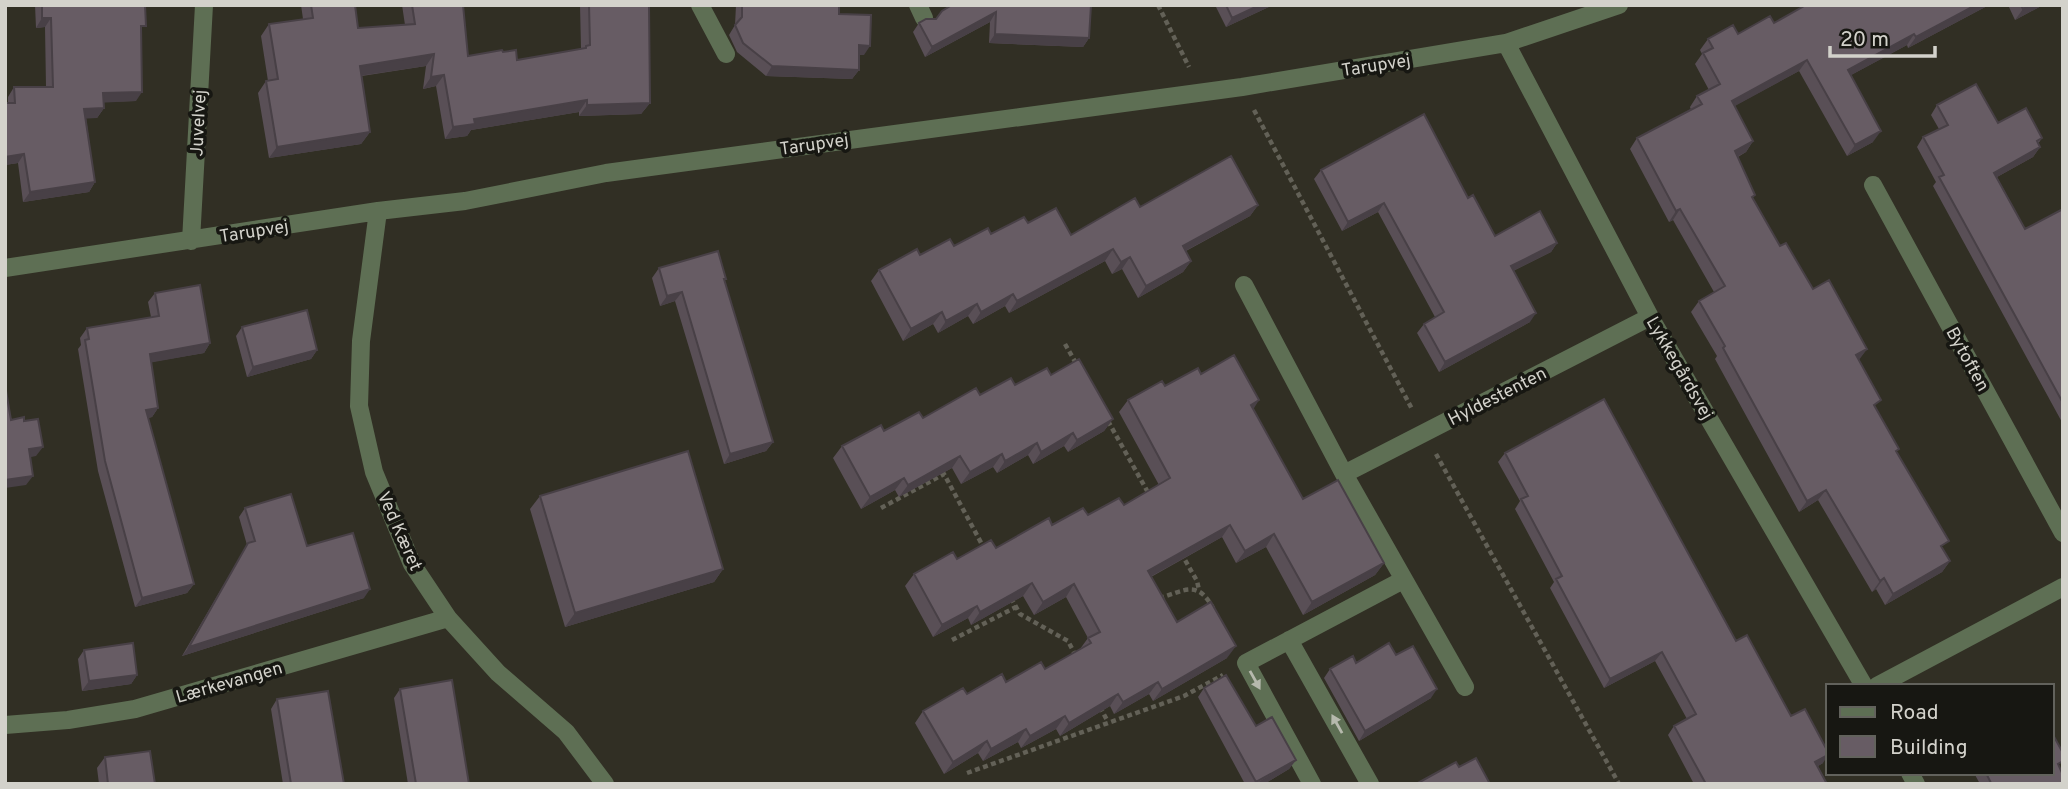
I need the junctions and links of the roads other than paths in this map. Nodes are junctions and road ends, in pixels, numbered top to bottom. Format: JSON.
{"nodes":[{"id":1,"x":204,"y":5,"type":"edge"},
{"id":2,"x":700,"y":5,"type":"edge"},
{"id":3,"x":1619,"y":5,"type":"edge"},
{"id":4,"x":1506,"y":43,"type":"junction"},
{"id":5,"x":726,"y":54,"type":"dead end"},
{"id":6,"x":1873,"y":185,"type":"dead end"},
{"id":7,"x":378,"y":211,"type":"junction"},
{"id":8,"x":191,"y":241,"type":"junction"},
{"id":9,"x":5,"y":268,"type":"edge"},
{"id":10,"x":1244,"y":285,"type":"dead end"},
{"id":11,"x":1650,"y":317,"type":"junction"},
{"id":12,"x":1344,"y":474,"type":"junction"},
{"id":13,"x":2063,"y":533,"type":"edge"},
{"id":14,"x":1404,"y":580,"type":"junction"},
{"id":15,"x":2063,"y":587,"type":"edge"},
{"id":16,"x":448,"y":618,"type":"junction"},
{"id":17,"x":1289,"y":639,"type":"junction"},
{"id":18,"x":1863,"y":684,"type":"edge"},
{"id":19,"x":1881,"y":684,"type":"edge"},
{"id":20,"x":1465,"y":687,"type":"dead end"},
{"id":21,"x":5,"y":725,"type":"edge"},
{"id":22,"x":604,"y":784,"type":"edge"},
{"id":23,"x":1312,"y":784,"type":"edge"},
{"id":24,"x":1370,"y":784,"type":"edge"}],
"edges":[{"from":1,"to":8,"type":"street","name":"Juvelvej"},
{"from":2,"to":5,"type":"street"},
{"from":3,"to":4,"type":"street","name":"Tarupvej"},
{"from":4,"to":7,"type":"street","name":"Tarupvej"},
{"from":4,"to":11,"type":"street","name":"Lykkegårdsvej"},
{"from":6,"to":13,"type":"street","name":"Bytoften"},
{"from":7,"to":8,"type":"street","name":"Tarupvej"},
{"from":7,"to":16,"type":"street","name":"Ved Kæret"},
{"from":8,"to":9,"type":"street","name":"Tarupvej"},
{"from":10,"to":12,"type":"street"},
{"from":11,"to":12,"type":"street","name":"Hyldestenten"},
{"from":11,"to":18,"type":"street","name":"Lykkegårdsvej"},
{"from":12,"to":14,"type":"street"},
{"from":14,"to":17,"type":"street"},
{"from":14,"to":20,"type":"street"},
{"from":15,"to":19,"type":"street"},
{"from":16,"to":21,"type":"street","name":"Lærkevangen"},
{"from":16,"to":22,"type":"street","name":"Ved Kæret"},
{"from":17,"to":23,"type":"street","one_way":true},
{"from":24,"to":17,"type":"street","one_way":true}]}
